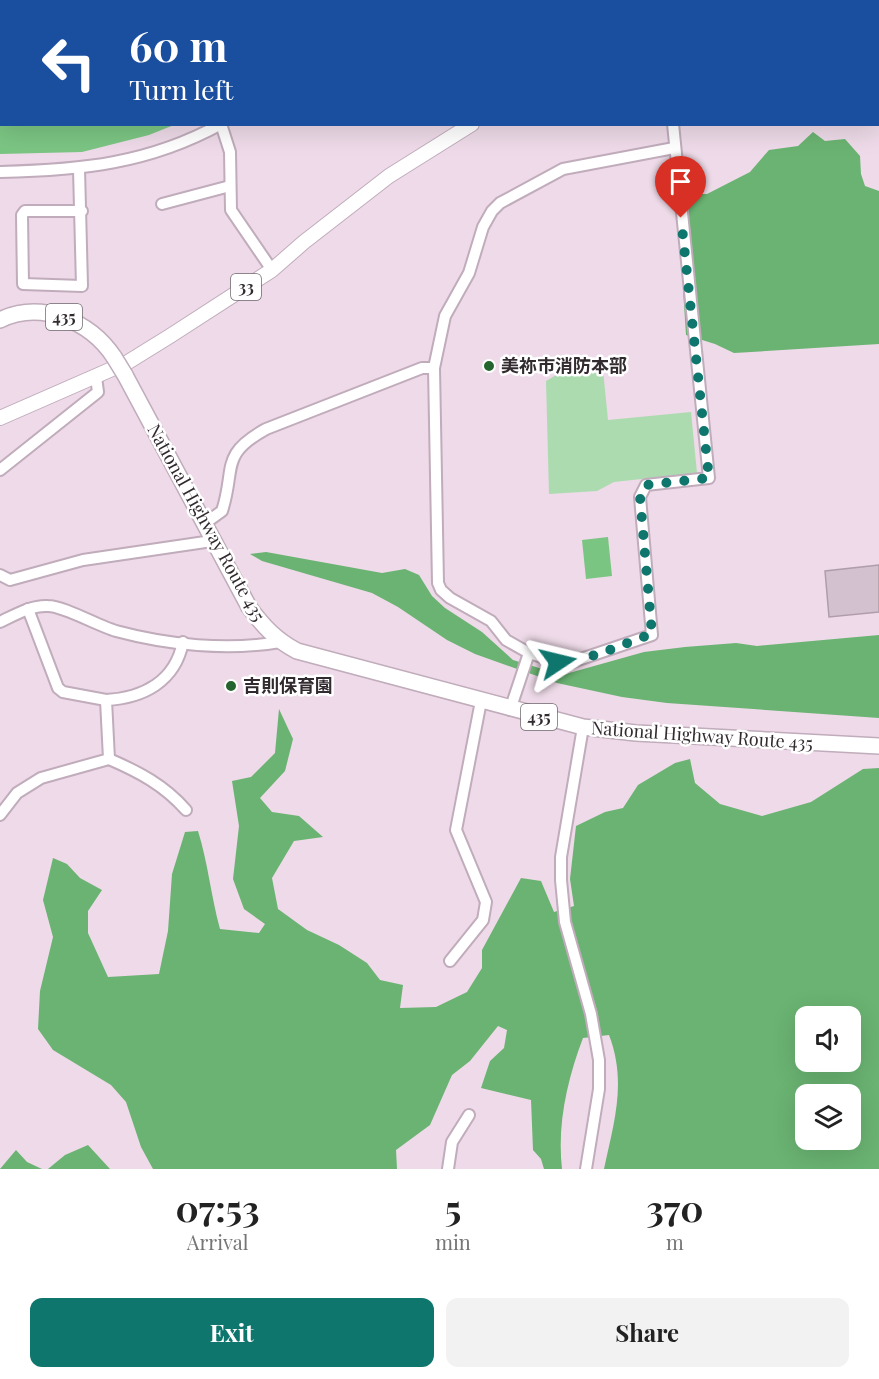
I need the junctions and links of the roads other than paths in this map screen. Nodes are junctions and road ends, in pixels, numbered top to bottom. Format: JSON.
{"nodes":[{"id":1,"x":219,"y":126,"type":"edge"},
{"id":2,"x":221,"y":126,"type":"edge"},
{"id":3,"x":469,"y":126,"type":"edge"},
{"id":4,"x":673,"y":126,"type":"edge"},
{"id":5,"x":674,"y":148,"type":"junction"},
{"id":6,"x":79,"y":170,"type":"junction"},
{"id":7,"x":0,"y":172,"type":"edge"},
{"id":8,"x":230,"y":186,"type":"junction"},
{"id":9,"x":162,"y":204,"type":"dead end"},
{"id":10,"x":82,"y":211,"type":"junction"},
{"id":11,"x":272,"y":270,"type":"junction"},
{"id":12,"x":0,"y":320,"type":"edge"},
{"id":13,"x":434,"y":368,"type":"junction"},
{"id":14,"x":96,"y":377,"type":"junction"},
{"id":15,"x":0,"y":418,"type":"edge"},
{"id":16,"x":0,"y":470,"type":"edge"},
{"id":17,"x":204,"y":524,"type":"junction"},
{"id":18,"x":212,"y":541,"type":"junction"},
{"id":19,"x":5,"y":578,"type":"edge"},
{"id":20,"x":28,"y":609,"type":"junction"},
{"id":21,"x":0,"y":621,"type":"edge"},
{"id":22,"x":183,"y":642,"type":"junction"},
{"id":23,"x":280,"y":642,"type":"junction"},
{"id":24,"x":530,"y":653,"type":"junction"},
{"id":25,"x":106,"y":700,"type":"junction"},
{"id":26,"x":481,"y":701,"type":"junction"},
{"id":27,"x":510,"y":710,"type":"junction"},
{"id":28,"x":583,"y":727,"type":"junction"},
{"id":29,"x":879,"y":746,"type":"edge"},
{"id":30,"x":109,"y":759,"type":"junction"},
{"id":31,"x":186,"y":810,"type":"dead end"},
{"id":32,"x":0,"y":815,"type":"edge"},
{"id":33,"x":450,"y":961,"type":"dead end"},
{"id":34,"x":469,"y":1115,"type":"dead end"},
{"id":35,"x":448,"y":1169,"type":"edge"},
{"id":36,"x":586,"y":1169,"type":"edge"}],
"edges":[{"from":1,"to":6,"type":"street"},
{"from":2,"to":8,"type":"street"},
{"from":3,"to":11,"type":"main road","number":"33"},
{"from":4,"to":5,"type":"street"},
{"from":5,"to":13,"type":"street"},
{"from":5,"to":24,"type":"street"},
{"from":6,"to":7,"type":"street"},
{"from":6,"to":10,"type":"street"},
{"from":8,"to":9,"type":"street"},
{"from":8,"to":11,"type":"street"},
{"from":10,"to":10,"type":"street"},
{"from":11,"to":14,"type":"main road","number":"33"},
{"from":12,"to":17,"type":"highway","name":"National Highway Route 435","number":"435","bridge":true},
{"from":13,"to":17,"type":"street"},
{"from":13,"to":24,"type":"street"},
{"from":14,"to":15,"type":"main road","number":"33"},
{"from":14,"to":16,"type":"street"},
{"from":17,"to":18,"type":"highway","name":"National Highway Route 435","number":"435"},
{"from":18,"to":19,"type":"street"},
{"from":18,"to":23,"type":"highway","name":"National Highway Route 435","number":"435"},
{"from":20,"to":21,"type":"street"},
{"from":20,"to":22,"type":"street"},
{"from":20,"to":25,"type":"street"},
{"from":22,"to":23,"type":"street"},
{"from":22,"to":25,"type":"street"},
{"from":23,"to":26,"type":"highway","name":"National Highway Route 435","number":"435"},
{"from":24,"to":27,"type":"street"},
{"from":25,"to":30,"type":"street"},
{"from":26,"to":27,"type":"highway","name":"National Highway Route 435","number":"435"},
{"from":26,"to":33,"type":"street"},
{"from":27,"to":28,"type":"highway","name":"National Highway Route 435","number":"435"},
{"from":28,"to":29,"type":"highway","name":"National Highway Route 435","number":"435"},
{"from":28,"to":36,"type":"street"},
{"from":30,"to":31,"type":"street"},
{"from":30,"to":32,"type":"street"},
{"from":34,"to":35,"type":"street"}]}
